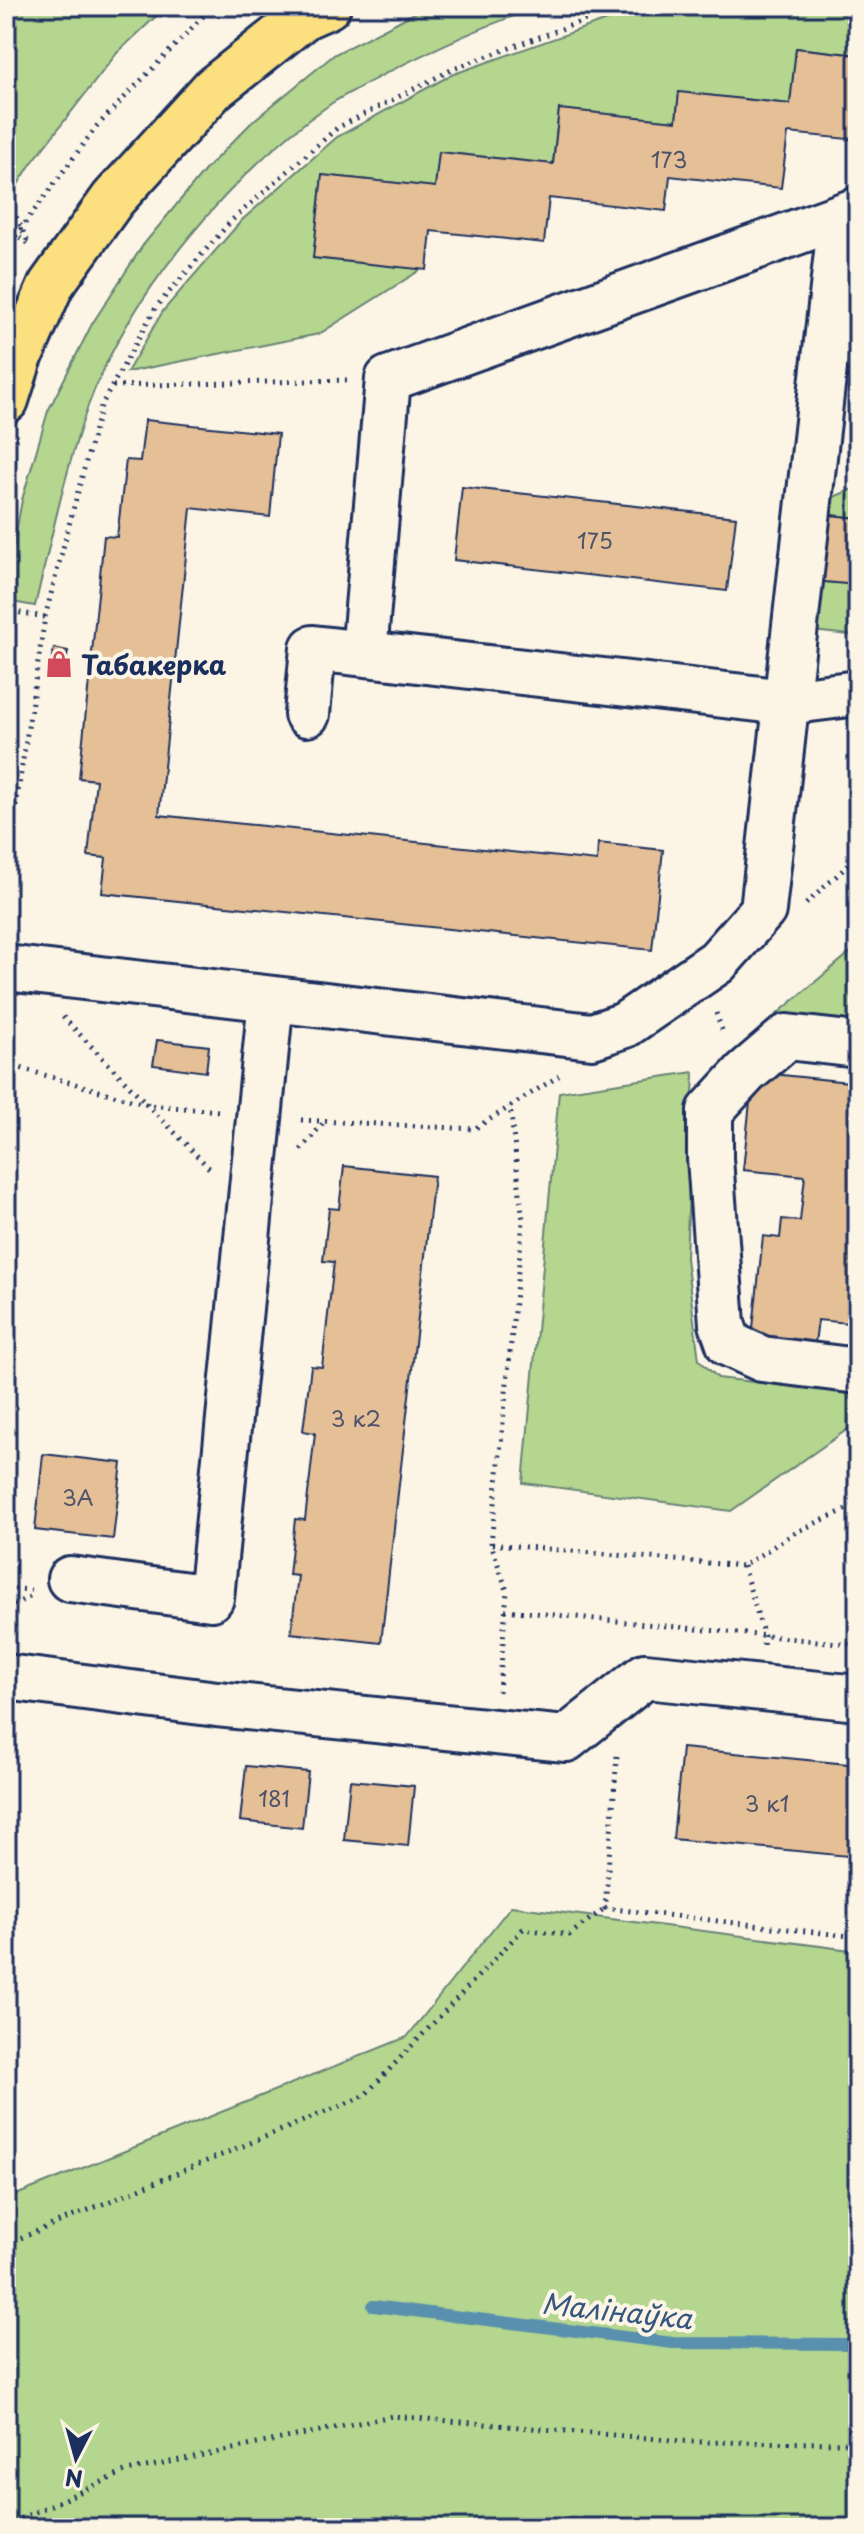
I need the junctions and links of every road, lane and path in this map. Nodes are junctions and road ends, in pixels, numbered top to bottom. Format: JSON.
{"nodes":[{"id":1,"x":213,"y":6,"type":"edge"},
{"id":2,"x":328,"y":6,"type":"edge"},
{"id":3,"x":623,"y":6,"type":"edge"},
{"id":4,"x":6,"y":195,"type":"edge"},
{"id":5,"x":849,"y":214,"type":"edge"},
{"id":6,"x":21,"y":226,"type":"junction"},
{"id":7,"x":6,"y":229,"type":"edge"},
{"id":8,"x":15,"y":235,"type":"junction"},
{"id":9,"x":6,"y":249,"type":"edge"},
{"id":10,"x":13,"y":359,"type":"edge"},
{"id":11,"x":388,"y":379,"type":"junction"},
{"id":12,"x":112,"y":386,"type":"junction"},
{"id":13,"x":6,"y":400,"type":"edge"},
{"id":14,"x":45,"y":617,"type":"junction"},
{"id":15,"x":9,"y":640,"type":"edge"},
{"id":16,"x":364,"y":653,"type":"junction"},
{"id":17,"x":6,"y":679,"type":"edge"},
{"id":18,"x":858,"y":693,"type":"edge"},
{"id":19,"x":786,"y":702,"type":"junction"},
{"id":20,"x":307,"y":714,"type":"dead end"},
{"id":21,"x":6,"y":870,"type":"edge"},
{"id":22,"x":6,"y":968,"type":"edge"},
{"id":23,"x":271,"y":999,"type":"junction"},
{"id":24,"x":57,"y":1011,"type":"dead end"},
{"id":25,"x":716,"y":1012,"type":"dead end"},
{"id":26,"x":858,"y":1045,"type":"edge"},
{"id":27,"x":6,"y":1064,"type":"edge"},
{"id":28,"x":746,"y":1072,"type":"junction"},
{"id":29,"x":148,"y":1105,"type":"junction"},
{"id":30,"x":510,"y":1106,"type":"dead end"},
{"id":31,"x":250,"y":1210,"type":"junction"},
{"id":32,"x":858,"y":1371,"type":"edge"},
{"id":33,"x":858,"y":1504,"type":"edge"},
{"id":34,"x":491,"y":1544,"type":"junction"},
{"id":35,"x":743,"y":1566,"type":"junction"},
{"id":36,"x":57,"y":1585,"type":"joint"},
{"id":37,"x":6,"y":1608,"type":"edge"},
{"id":38,"x":505,"y":1610,"type":"junction"},
{"id":39,"x":764,"y":1636,"type":"junction"},
{"id":40,"x":858,"y":1645,"type":"edge"},
{"id":41,"x":6,"y":1677,"type":"edge"},
{"id":42,"x":760,"y":1688,"type":"junction"},
{"id":43,"x":621,"y":1695,"type":"junction"},
{"id":44,"x":858,"y":1698,"type":"edge"},
{"id":45,"x":495,"y":1733,"type":"junction"},
{"id":46,"x":605,"y":1908,"type":"junction"},
{"id":47,"x":858,"y":1937,"type":"edge"},
{"id":48,"x":6,"y":2244,"type":"edge"},
{"id":49,"x":858,"y":2443,"type":"edge"},
{"id":50,"x":6,"y":2525,"type":"edge"}],
"edges":[{"from":1,"to":6,"type":"path"},
{"from":2,"to":10,"type":"main road"},
{"from":3,"to":12,"type":"path"},
{"from":4,"to":6,"type":"path"},
{"from":5,"to":11,"type":"lane"},
{"from":5,"to":19,"type":"lane"},
{"from":6,"to":8,"type":"path"},
{"from":6,"to":8,"type":"path"},
{"from":7,"to":8,"type":"path"},
{"from":8,"to":9,"type":"path"},
{"from":10,"to":13,"type":"main road"},
{"from":11,"to":12,"type":"path"},
{"from":11,"to":16,"type":"lane"},
{"from":12,"to":14,"type":"path"},
{"from":14,"to":15,"type":"path"},
{"from":14,"to":21,"type":"path"},
{"from":15,"to":17,"type":"path"},
{"from":16,"to":19,"type":"lane"},
{"from":16,"to":20,"type":"lane"},
{"from":18,"to":19,"type":"lane"},
{"from":19,"to":23,"type":"lane"},
{"from":22,"to":23,"type":"lane"},
{"from":23,"to":31,"type":"lane"},
{"from":24,"to":29,"type":"path"},
{"from":25,"to":28,"type":"path"},
{"from":26,"to":28,"type":"lane"},
{"from":27,"to":29,"type":"path"},
{"from":28,"to":32,"type":"lane"},
{"from":29,"to":31,"type":"path"},
{"from":30,"to":34,"type":"path"},
{"from":31,"to":36,"type":"lane"},
{"from":33,"to":35,"type":"path"},
{"from":34,"to":35,"type":"path"},
{"from":34,"to":38,"type":"path"},
{"from":35,"to":39,"type":"path"},
{"from":36,"to":37,"type":"path"},
{"from":38,"to":39,"type":"path"},
{"from":38,"to":45,"type":"path"},
{"from":39,"to":40,"type":"path"},
{"from":39,"to":42,"type":"path"},
{"from":41,"to":45,"type":"lane"},
{"from":42,"to":43,"type":"lane"},
{"from":42,"to":44,"type":"lane"},
{"from":43,"to":45,"type":"lane"},
{"from":43,"to":46,"type":"path"},
{"from":46,"to":47,"type":"path"},
{"from":46,"to":48,"type":"path"},
{"from":49,"to":50,"type":"path"}]}
